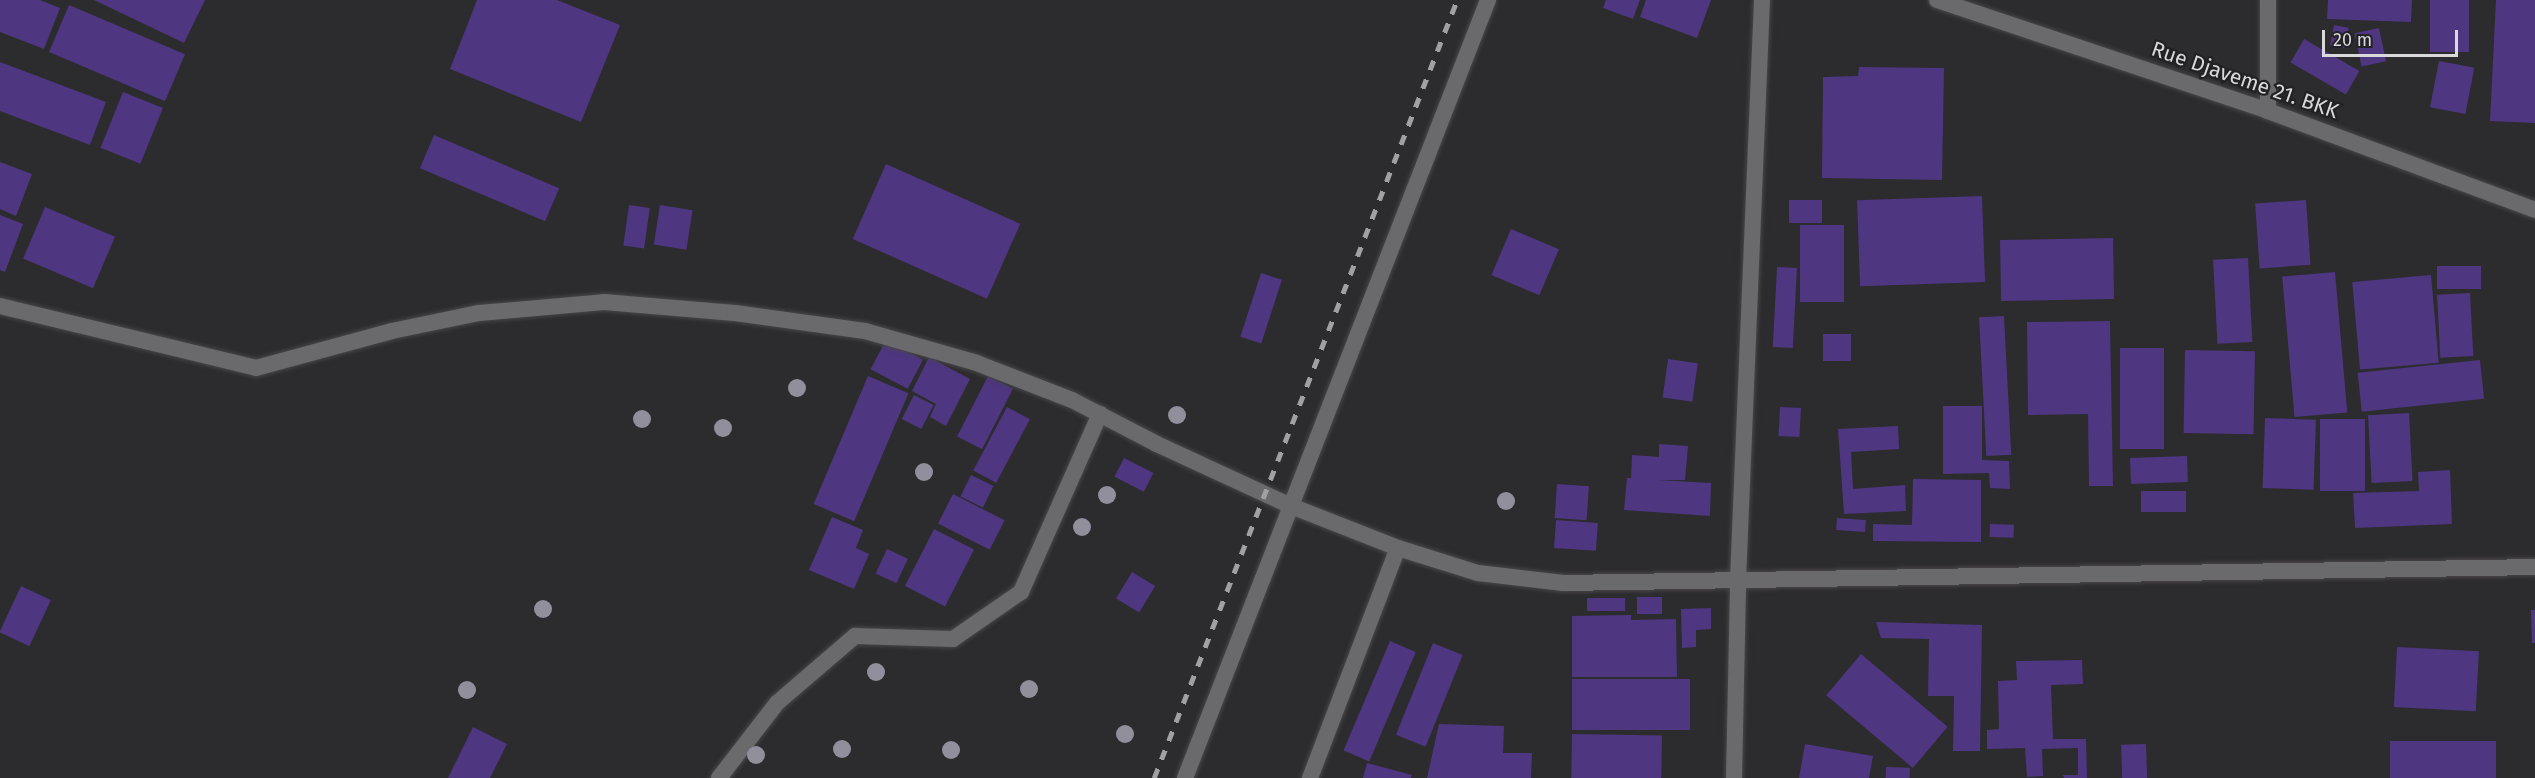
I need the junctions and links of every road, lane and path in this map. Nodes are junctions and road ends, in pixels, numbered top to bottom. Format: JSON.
{"nodes":[{"id":1,"x":1488,"y":0,"type":"edge"},
{"id":2,"x":1762,"y":0,"type":"edge"},
{"id":3,"x":1937,"y":0,"type":"edge"},
{"id":4,"x":2268,"y":0,"type":"edge"},
{"id":5,"x":2268,"y":111,"type":"junction"},
{"id":6,"x":2535,"y":210,"type":"edge"},
{"id":7,"x":0,"y":306,"type":"edge"},
{"id":8,"x":1100,"y":414,"type":"junction"},
{"id":9,"x":1291,"y":506,"type":"junction"},
{"id":10,"x":1398,"y":548,"type":"junction"},
{"id":11,"x":2535,"y":567,"type":"edge"},
{"id":12,"x":1738,"y":580,"type":"junction"},
{"id":13,"x":719,"y":778,"type":"edge"},
{"id":14,"x":1185,"y":778,"type":"edge"},
{"id":15,"x":1310,"y":778,"type":"edge"},
{"id":16,"x":1734,"y":778,"type":"edge"}],
"edges":[{"from":1,"to":9,"type":"street"},
{"from":2,"to":12,"type":"street"},
{"from":3,"to":5,"type":"street","name":"Rue Djaveme 21. BKK"},
{"from":4,"to":5,"type":"street"},
{"from":5,"to":6,"type":"street","name":"Rue Djaveme 21. BKK"},
{"from":7,"to":8,"type":"street"},
{"from":8,"to":9,"type":"street"},
{"from":8,"to":13,"type":"street"},
{"from":9,"to":10,"type":"street"},
{"from":9,"to":14,"type":"street"},
{"from":10,"to":12,"type":"street"},
{"from":10,"to":15,"type":"street"},
{"from":11,"to":12,"type":"street"},
{"from":12,"to":16,"type":"street"}]}
